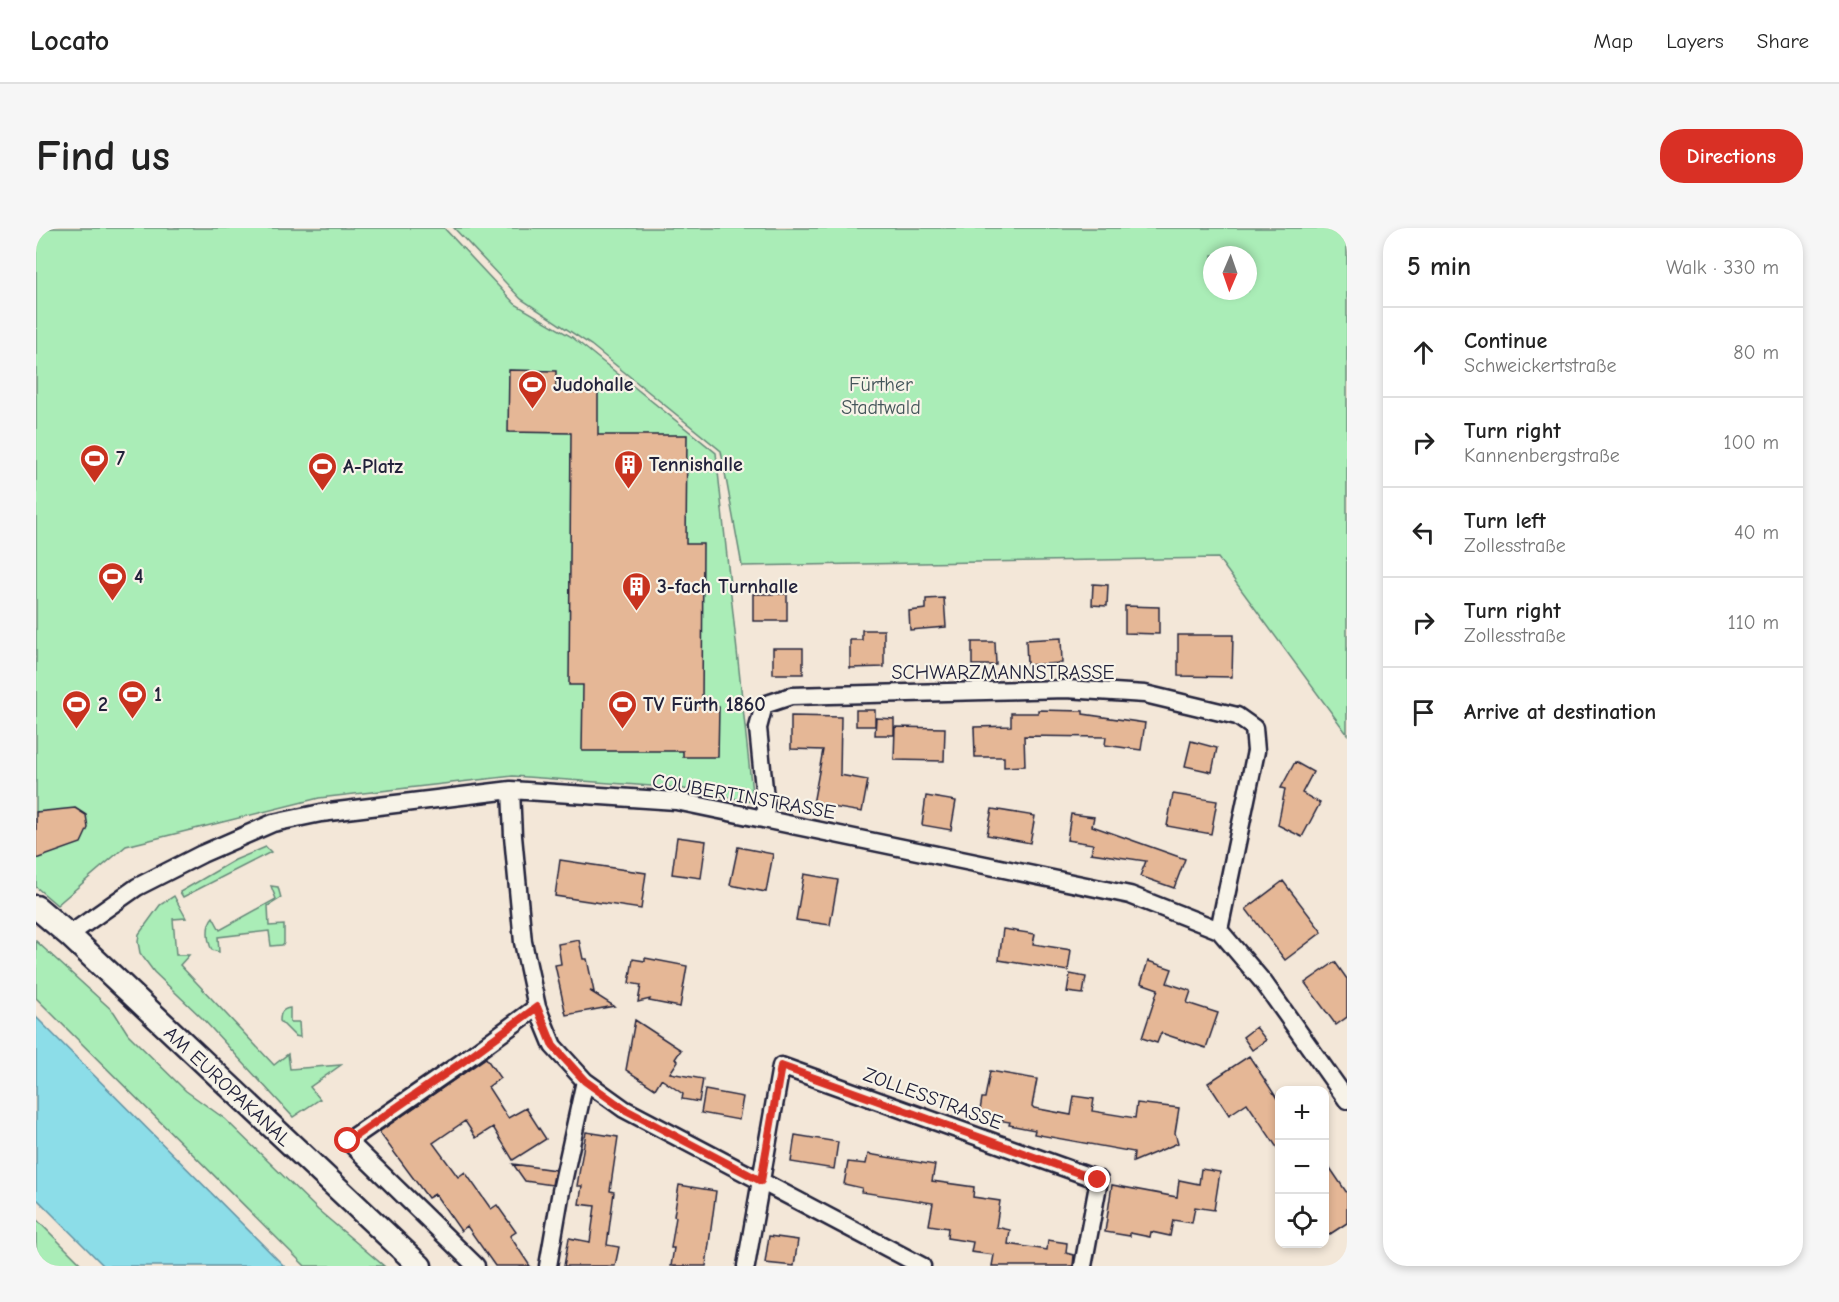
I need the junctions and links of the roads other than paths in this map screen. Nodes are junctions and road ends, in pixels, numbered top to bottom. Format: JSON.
{"nodes":[{"id":1,"x":512,"y":790,"type":"junction"},
{"id":2,"x":767,"y":819,"type":"junction"},
{"id":3,"x":36,"y":907,"type":"edge"},
{"id":4,"x":1219,"y":930,"type":"junction"},
{"id":5,"x":69,"y":935,"type":"junction"},
{"id":6,"x":537,"y":1007,"type":"junction"},
{"id":7,"x":585,"y":1081,"type":"junction"},
{"id":8,"x":1347,"y":1100,"type":"edge"},
{"id":9,"x":761,"y":1181,"type":"junction"},
{"id":10,"x":420,"y":1266,"type":"edge"},
{"id":11,"x":476,"y":1266,"type":"edge"},
{"id":12,"x":548,"y":1266,"type":"edge"},
{"id":13,"x":746,"y":1266,"type":"edge"},
{"id":14,"x":922,"y":1266,"type":"edge"},
{"id":15,"x":1083,"y":1266,"type":"edge"}],
"edges":[{"from":1,"to":2,"type":"street","name":"COUBERTINSTRASSE"},
{"from":1,"to":5,"type":"street","name":"COUBERTINSTRASSE"},
{"from":1,"to":6,"type":"street"},
{"from":2,"to":4,"type":"street","name":"COUBERTINSTRASSE"},
{"from":2,"to":4,"type":"street","name":"SCHWARZMANNSTRASSE"},
{"from":3,"to":5,"type":"main road","name":"AM EUROPAKANAL"},
{"from":4,"to":8,"type":"street","name":"COUBERTINSTRASSE"},
{"from":5,"to":10,"type":"main road","name":"AM EUROPAKANAL"},
{"from":6,"to":7,"type":"street"},
{"from":6,"to":11,"type":"street"},
{"from":7,"to":9,"type":"street"},
{"from":7,"to":12,"type":"street"},
{"from":9,"to":13,"type":"street"},
{"from":9,"to":14,"type":"street"},
{"from":9,"to":15,"type":"street","name":"ZOLLESSTRASSE"}]}
